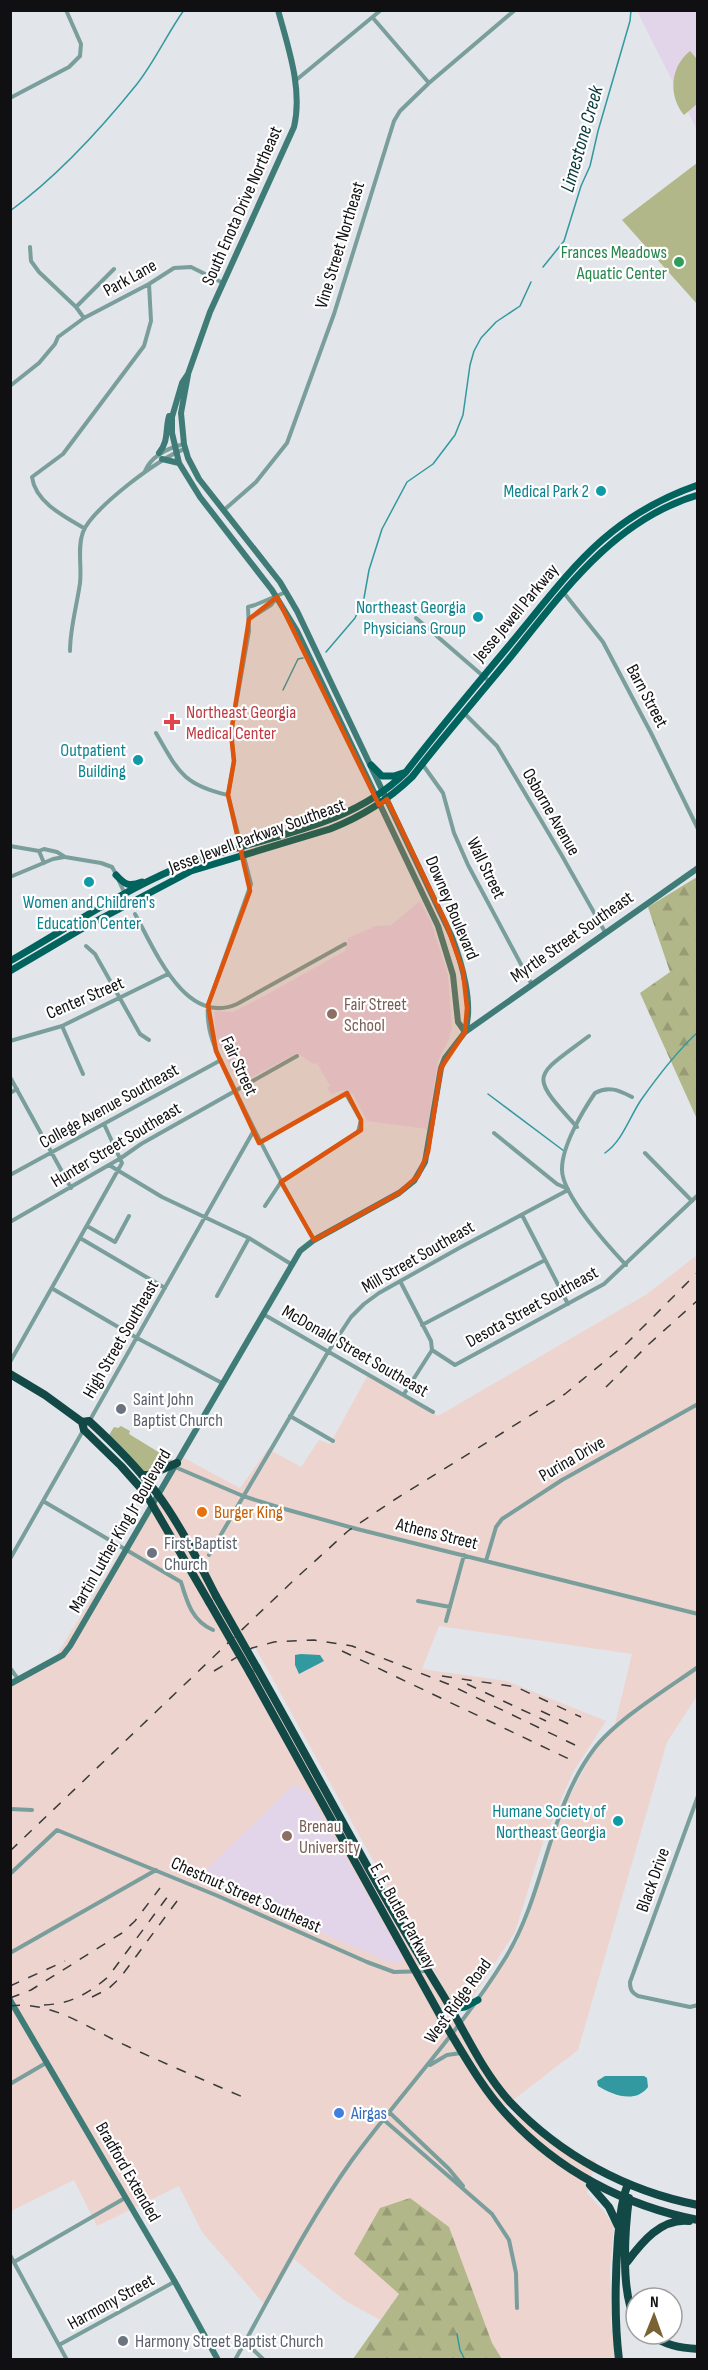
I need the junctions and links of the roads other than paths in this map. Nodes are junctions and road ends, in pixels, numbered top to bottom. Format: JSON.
{"nodes":[{"id":1,"x":66,"y":10,"type":"edge"},
{"id":2,"x":278,"y":10,"type":"edge"},
{"id":3,"x":381,"y":10,"type":"edge"},
{"id":4,"x":515,"y":10,"type":"edge"},
{"id":5,"x":373,"y":18,"type":"junction"},
{"id":6,"x":295,"y":82,"type":"junction"},
{"id":7,"x":429,"y":83,"type":"junction"},
{"id":8,"x":10,"y":98,"type":"edge"},
{"id":9,"x":30,"y":248,"type":"dead end"},
{"id":10,"x":114,"y":269,"type":"dead end"},
{"id":11,"x":223,"y":283,"type":"junction"},
{"id":12,"x":149,"y":284,"type":"junction"},
{"id":13,"x":76,"y":307,"type":"junction"},
{"id":14,"x":84,"y":318,"type":"junction"},
{"id":15,"x":188,"y":374,"type":"junction"},
{"id":16,"x":10,"y":386,"type":"edge"},
{"id":17,"x":174,"y":408,"type":"junction"},
{"id":18,"x":184,"y":447,"type":"junction"},
{"id":19,"x":176,"y":449,"type":"junction"},
{"id":20,"x":161,"y":456,"type":"junction"},
{"id":21,"x":179,"y":463,"type":"junction"},
{"id":22,"x":698,"y":485,"type":"edge"},
{"id":23,"x":698,"y":495,"type":"edge"},
{"id":24,"x":207,"y":505,"type":"junction"},
{"id":25,"x":223,"y":511,"type":"junction"},
{"id":26,"x":216,"y":518,"type":"junction"},
{"id":27,"x":232,"y":522,"type":"junction"},
{"id":28,"x":84,"y":528,"type":"junction"},
{"id":29,"x":557,"y":586,"type":"junction"},
{"id":30,"x":286,"y":592,"type":"junction"},
{"id":31,"x":563,"y":592,"type":"junction"},
{"id":32,"x":277,"y":597,"type":"junction"},
{"id":33,"x":417,"y":618,"type":"dead end"},
{"id":34,"x":249,"y":619,"type":"junction"},
{"id":35,"x":70,"y":651,"type":"dead end"},
{"id":36,"x":483,"y":676,"type":"junction"},
{"id":37,"x":490,"y":682,"type":"junction"},
{"id":38,"x":464,"y":713,"type":"junction"},
{"id":39,"x":156,"y":733,"type":"dead end"},
{"id":40,"x":422,"y":764,"type":"junction"},
{"id":41,"x":371,"y":765,"type":"junction"},
{"id":42,"x":406,"y":772,"type":"junction"},
{"id":43,"x":382,"y":790,"type":"junction"},
{"id":44,"x":228,"y":795,"type":"junction"},
{"id":45,"x":375,"y":796,"type":"junction"},
{"id":46,"x":387,"y":799,"type":"junction"},
{"id":47,"x":379,"y":805,"type":"junction"},
{"id":48,"x":698,"y":829,"type":"edge"},
{"id":49,"x":10,"y":846,"type":"edge"},
{"id":50,"x":243,"y":847,"type":"junction"},
{"id":51,"x":39,"y":851,"type":"junction"},
{"id":52,"x":245,"y":856,"type":"junction"},
{"id":53,"x":64,"y":857,"type":"junction"},
{"id":54,"x":44,"y":863,"type":"junction"},
{"id":55,"x":698,"y":868,"type":"edge"},
{"id":56,"x":175,"y":869,"type":"junction"},
{"id":57,"x":116,"y":875,"type":"junction"},
{"id":58,"x":10,"y":877,"type":"edge"},
{"id":59,"x":125,"y":894,"type":"junction"},
{"id":60,"x":129,"y":903,"type":"junction"},
{"id":61,"x":135,"y":914,"type":"dead end"},
{"id":62,"x":604,"y":932,"type":"junction"},
{"id":63,"x":345,"y":944,"type":"dead end"},
{"id":64,"x":86,"y":946,"type":"dead end"},
{"id":65,"x":10,"y":961,"type":"edge"},
{"id":66,"x":10,"y":971,"type":"edge"},
{"id":67,"x":168,"y":974,"type":"junction"},
{"id":68,"x":531,"y":983,"type":"junction"},
{"id":69,"x":120,"y":999,"type":"junction"},
{"id":70,"x":208,"y":1005,"type":"junction"},
{"id":71,"x":62,"y":1026,"type":"junction"},
{"id":72,"x":465,"y":1032,"type":"junction"},
{"id":73,"x":588,"y":1036,"type":"dead end"},
{"id":74,"x":149,"y":1040,"type":"dead end"},
{"id":75,"x":10,"y":1041,"type":"edge"},
{"id":76,"x":297,"y":1056,"type":"dead end"},
{"id":77,"x":220,"y":1060,"type":"junction"},
{"id":78,"x":83,"y":1074,"type":"dead end"},
{"id":79,"x":10,"y":1077,"type":"edge"},
{"id":80,"x":17,"y":1089,"type":"junction"},
{"id":81,"x":236,"y":1091,"type":"junction"},
{"id":82,"x":10,"y":1093,"type":"edge"},
{"id":83,"x":632,"y":1097,"type":"dead end"},
{"id":84,"x":104,"y":1124,"type":"junction"},
{"id":85,"x":577,"y":1127,"type":"junction"},
{"id":86,"x":254,"y":1131,"type":"junction"},
{"id":87,"x":494,"y":1133,"type":"dead end"},
{"id":88,"x":259,"y":1143,"type":"junction"},
{"id":89,"x":52,"y":1152,"type":"junction"},
{"id":90,"x":645,"y":1153,"type":"dead end"},
{"id":91,"x":122,"y":1158,"type":"junction"},
{"id":92,"x":109,"y":1165,"type":"junction"},
{"id":93,"x":118,"y":1171,"type":"junction"},
{"id":94,"x":10,"y":1176,"type":"edge"},
{"id":95,"x":281,"y":1182,"type":"junction"},
{"id":96,"x":71,"y":1188,"type":"junction"},
{"id":97,"x":568,"y":1190,"type":"junction"},
{"id":98,"x":698,"y":1195,"type":"edge"},
{"id":99,"x":692,"y":1202,"type":"junction"},
{"id":100,"x":265,"y":1206,"type":"dead end"},
{"id":101,"x":522,"y":1215,"type":"junction"},
{"id":102,"x":129,"y":1216,"type":"dead end"},
{"id":103,"x":206,"y":1218,"type":"junction"},
{"id":104,"x":10,"y":1222,"type":"edge"},
{"id":105,"x":87,"y":1226,"type":"junction"},
{"id":106,"x":80,"y":1238,"type":"junction"},
{"id":107,"x":249,"y":1238,"type":"junction"},
{"id":108,"x":314,"y":1240,"type":"junction"},
{"id":109,"x":545,"y":1260,"type":"junction"},
{"id":110,"x":291,"y":1264,"type":"junction"},
{"id":111,"x":626,"y":1265,"type":"junction"},
{"id":112,"x":399,"y":1281,"type":"junction"},
{"id":113,"x":53,"y":1288,"type":"junction"},
{"id":114,"x":165,"y":1288,"type":"junction"},
{"id":115,"x":216,"y":1296,"type":"dead end"},
{"id":116,"x":568,"y":1304,"type":"junction"},
{"id":117,"x":263,"y":1314,"type":"junction"},
{"id":118,"x":422,"y":1325,"type":"junction"},
{"id":119,"x":137,"y":1338,"type":"junction"},
{"id":120,"x":432,"y":1350,"type":"junction"},
{"id":121,"x":328,"y":1352,"type":"junction"},
{"id":122,"x":10,"y":1362,"type":"edge"},
{"id":123,"x":10,"y":1374,"type":"edge"},
{"id":124,"x":222,"y":1383,"type":"junction"},
{"id":125,"x":404,"y":1394,"type":"junction"},
{"id":126,"x":698,"y":1404,"type":"edge"},
{"id":127,"x":433,"y":1412,"type":"dead end"},
{"id":128,"x":290,"y":1416,"type":"junction"},
{"id":129,"x":85,"y":1424,"type":"junction"},
{"id":130,"x":333,"y":1441,"type":"dead end"},
{"id":131,"x":176,"y":1465,"type":"junction"},
{"id":132,"x":142,"y":1475,"type":"junction"},
{"id":133,"x":158,"y":1494,"type":"junction"},
{"id":134,"x":243,"y":1496,"type":"junction"},
{"id":135,"x":43,"y":1502,"type":"junction"},
{"id":136,"x":152,"y":1505,"type":"junction"},
{"id":137,"x":126,"y":1550,"type":"junction"},
{"id":138,"x":208,"y":1555,"type":"dead end"},
{"id":139,"x":464,"y":1555,"type":"junction"},
{"id":140,"x":10,"y":1559,"type":"edge"},
{"id":141,"x":486,"y":1561,"type":"junction"},
{"id":142,"x":418,"y":1601,"type":"dead end"},
{"id":143,"x":450,"y":1607,"type":"junction"},
{"id":144,"x":698,"y":1614,"type":"edge"},
{"id":145,"x":446,"y":1621,"type":"dead end"},
{"id":146,"x":213,"y":1630,"type":"dead end"},
{"id":147,"x":698,"y":1667,"type":"edge"},
{"id":148,"x":10,"y":1668,"type":"edge"},
{"id":149,"x":254,"y":1671,"type":"junction"},
{"id":150,"x":18,"y":1680,"type":"junction"},
{"id":151,"x":10,"y":1684,"type":"edge"},
{"id":152,"x":698,"y":1796,"type":"edge"},
{"id":153,"x":10,"y":1809,"type":"edge"},
{"id":154,"x":32,"y":1810,"type":"dead end"},
{"id":155,"x":156,"y":1870,"type":"junction"},
{"id":156,"x":10,"y":1874,"type":"edge"},
{"id":157,"x":10,"y":1953,"type":"edge"},
{"id":158,"x":427,"y":1971,"type":"junction"},
{"id":159,"x":417,"y":1972,"type":"junction"},
{"id":160,"x":10,"y":2000,"type":"edge"},
{"id":161,"x":478,"y":2000,"type":"junction"},
{"id":162,"x":698,"y":2005,"type":"edge"},
{"id":163,"x":451,"y":2009,"type":"junction"},
{"id":164,"x":459,"y":2026,"type":"junction"},
{"id":165,"x":452,"y":2035,"type":"junction"},
{"id":166,"x":463,"y":2053,"type":"junction"},
{"id":167,"x":47,"y":2063,"type":"junction"},
{"id":168,"x":426,"y":2067,"type":"junction"},
{"id":169,"x":10,"y":2084,"type":"edge"},
{"id":170,"x":390,"y":2113,"type":"junction"},
{"id":171,"x":384,"y":2120,"type":"junction"},
{"id":172,"x":567,"y":2167,"type":"junction"},
{"id":173,"x":630,"y":2185,"type":"junction"},
{"id":174,"x":467,"y":2192,"type":"junction"},
{"id":175,"x":125,"y":2198,"type":"junction"},
{"id":176,"x":625,"y":2198,"type":"junction"},
{"id":177,"x":698,"y":2205,"type":"edge"},
{"id":178,"x":698,"y":2221,"type":"edge"},
{"id":179,"x":619,"y":2237,"type":"junction"},
{"id":180,"x":10,"y":2255,"type":"edge"},
{"id":181,"x":14,"y":2262,"type":"junction"},
{"id":182,"x":626,"y":2263,"type":"junction"},
{"id":183,"x":175,"y":2282,"type":"junction"},
{"id":184,"x":627,"y":2286,"type":"edge"},
{"id":185,"x":517,"y":2308,"type":"dead end"},
{"id":186,"x":245,"y":2342,"type":"junction"},
{"id":187,"x":59,"y":2345,"type":"junction"},
{"id":188,"x":677,"y":2346,"type":"edge"},
{"id":189,"x":698,"y":2349,"type":"edge"},
{"id":190,"x":67,"y":2360,"type":"edge"},
{"id":191,"x":218,"y":2360,"type":"edge"},
{"id":192,"x":235,"y":2360,"type":"edge"},
{"id":193,"x":264,"y":2360,"type":"edge"},
{"id":194,"x":619,"y":2360,"type":"edge"}],
"edges":[{"from":1,"to":8,"type":"street"},
{"from":2,"to":6,"type":"main road","name":"South Enota Drive Northeast"},
{"from":3,"to":5,"type":"street"},
{"from":4,"to":7,"type":"street","name":"Vine Street Northeast"},
{"from":5,"to":6,"type":"street"},
{"from":5,"to":7,"type":"street"},
{"from":6,"to":11,"type":"main road","name":"South Enota Drive Northeast"},
{"from":7,"to":25,"type":"street","name":"Vine Street Northeast"},
{"from":9,"to":13,"type":"street"},
{"from":10,"to":13,"type":"street"},
{"from":11,"to":12,"type":"street","name":"Park Lane"},
{"from":11,"to":15,"type":"main road","name":"South Enota Drive Northeast"},
{"from":12,"to":14,"type":"street","name":"Park Lane"},
{"from":12,"to":28,"type":"street"},
{"from":13,"to":14,"type":"street"},
{"from":14,"to":16,"type":"street","name":"Park Lane"},
{"from":15,"to":17,"type":"main road","name":"Downey Boulevard"},
{"from":15,"to":18,"type":"main road","name":"Downey Boulevard"},
{"from":17,"to":19,"type":"main road","name":"Downey Boulevard"},
{"from":17,"to":20,"type":"main road"},
{"from":18,"to":19,"type":"street"},
{"from":18,"to":25,"type":"main road","name":"Downey Boulevard"},
{"from":19,"to":20,"type":"street"},
{"from":19,"to":21,"type":"main road","name":"Downey Boulevard"},
{"from":20,"to":21,"type":"main road"},
{"from":20,"to":28,"type":"street"},
{"from":21,"to":24,"type":"main road","name":"Downey Boulevard"},
{"from":22,"to":29,"type":"main road","name":"Jesse Jewell Parkway"},
{"from":23,"to":31,"type":"main road","name":"Jesse Jewell Parkway"},
{"from":24,"to":25,"type":"main road"},
{"from":24,"to":26,"type":"main road","name":"Downey Boulevard"},
{"from":25,"to":27,"type":"main road","name":"Downey Boulevard"},
{"from":26,"to":27,"type":"main road"},
{"from":26,"to":32,"type":"main road","name":"Downey Boulevard"},
{"from":27,"to":30,"type":"main road","name":"Downey Boulevard"},
{"from":28,"to":35,"type":"street"},
{"from":29,"to":31,"type":"street","name":"Barn Street"},
{"from":29,"to":36,"type":"main road","name":"Jesse Jewell Parkway"},
{"from":30,"to":32,"type":"street"},
{"from":30,"to":41,"type":"main road","name":"Downey Boulevard"},
{"from":31,"to":37,"type":"main road","name":"Jesse Jewell Parkway"},
{"from":31,"to":48,"type":"street","name":"Barn Street"},
{"from":32,"to":34,"type":"street"},
{"from":32,"to":34,"type":"street"},
{"from":32,"to":45,"type":"main road","name":"Downey Boulevard"},
{"from":33,"to":36,"type":"street"},
{"from":34,"to":44,"type":"street"},
{"from":36,"to":37,"type":"street"},
{"from":36,"to":42,"type":"main road","name":"Jesse Jewell Parkway"},
{"from":37,"to":38,"type":"main road","name":"Jesse Jewell Parkway"},
{"from":38,"to":40,"type":"main road","name":"Jesse Jewell Parkway"},
{"from":38,"to":62,"type":"street","name":"Osborne Avenue"},
{"from":39,"to":44,"type":"street"},
{"from":40,"to":46,"type":"main road","name":"Jesse Jewell Parkway"},
{"from":40,"to":68,"type":"street","name":"Wall Street"},
{"from":41,"to":42,"type":"main road"},
{"from":41,"to":43,"type":"main road","name":"Downey Boulevard"},
{"from":42,"to":43,"type":"main road","name":"Jesse Jewell Parkway"},
{"from":43,"to":45,"type":"main road","name":"Jesse Jewell Parkway Southeast"},
{"from":43,"to":46,"type":"main road","name":"Downey Boulevard"},
{"from":44,"to":50,"type":"street"},
{"from":45,"to":47,"type":"main road","name":"Downey Boulevard"},
{"from":45,"to":50,"type":"main road","name":"Jesse Jewell Parkway Southeast"},
{"from":46,"to":47,"type":"main road","name":"Jesse Jewell Parkway Southeast"},
{"from":46,"to":72,"type":"main road","name":"Downey Boulevard"},
{"from":47,"to":52,"type":"main road","name":"Jesse Jewell Parkway Southeast"},
{"from":47,"to":72,"type":"main road","name":"Downey Boulevard"},
{"from":49,"to":51,"type":"street"},
{"from":50,"to":52,"type":"street"},
{"from":50,"to":56,"type":"main road","name":"Jesse Jewell Parkway Southeast"},
{"from":51,"to":53,"type":"street"},
{"from":51,"to":54,"type":"street"},
{"from":52,"to":60,"type":"main road","name":"Jesse Jewell Parkway Southeast"},
{"from":52,"to":70,"type":"street"},
{"from":53,"to":54,"type":"street"},
{"from":53,"to":57,"type":"street"},
{"from":54,"to":58,"type":"street"},
{"from":55,"to":62,"type":"main road","name":"Myrtle Street Southeast"},
{"from":56,"to":57,"type":"main road"},
{"from":56,"to":59,"type":"main road","name":"Jesse Jewell Parkway Southeast"},
{"from":57,"to":59,"type":"street"},
{"from":59,"to":60,"type":"street"},
{"from":59,"to":65,"type":"main road","name":"Jesse Jewell Parkway Southeast"},
{"from":60,"to":66,"type":"main road","name":"Jesse Jewell Parkway Southeast"},
{"from":61,"to":67,"type":"street"},
{"from":62,"to":68,"type":"main road","name":"Myrtle Street Southeast"},
{"from":63,"to":70,"type":"street"},
{"from":64,"to":69,"type":"street"},
{"from":67,"to":69,"type":"street","name":"Center Street"},
{"from":67,"to":70,"type":"street"},
{"from":68,"to":72,"type":"main road","name":"Myrtle Street Southeast"},
{"from":69,"to":71,"type":"street","name":"Center Street"},
{"from":69,"to":74,"type":"street"},
{"from":70,"to":77,"type":"street","name":"Fair Street"},
{"from":71,"to":75,"type":"street","name":"Center Street"},
{"from":71,"to":78,"type":"street"},
{"from":72,"to":108,"type":"main road","name":"Martin Luther King Jr Boulevard"},
{"from":73,"to":85,"type":"street"},
{"from":76,"to":81,"type":"street","name":"Hunter Street Southeast"},
{"from":77,"to":81,"type":"street","name":"Fair Street"},
{"from":77,"to":84,"type":"street","name":"College Avenue Southeast"},
{"from":79,"to":80,"type":"street"},
{"from":80,"to":82,"type":"street"},
{"from":80,"to":89,"type":"street"},
{"from":81,"to":86,"type":"street","name":"Fair Street"},
{"from":81,"to":91,"type":"street","name":"Hunter Street Southeast"},
{"from":83,"to":85,"type":"street"},
{"from":84,"to":89,"type":"street","name":"College Avenue Southeast"},
{"from":84,"to":91,"type":"street"},
{"from":85,"to":97,"type":"street"},
{"from":86,"to":88,"type":"street","name":"Fair Street"},
{"from":86,"to":103,"type":"street","name":"High Street Southeast"},
{"from":87,"to":97,"type":"street"},
{"from":88,"to":95,"type":"street","name":"Fair Street"},
{"from":88,"to":95,"type":"street"},
{"from":89,"to":94,"type":"street","name":"College Avenue Southeast"},
{"from":89,"to":96,"type":"street"},
{"from":90,"to":99,"type":"street"},
{"from":91,"to":92,"type":"street","name":"Hunter Street Southeast"},
{"from":91,"to":93,"type":"street"},
{"from":92,"to":93,"type":"street"},
{"from":92,"to":96,"type":"street","name":"Hunter Street Southeast"},
{"from":93,"to":103,"type":"street"},
{"from":93,"to":105,"type":"street"},
{"from":95,"to":100,"type":"street"},
{"from":95,"to":108,"type":"street","name":"Fair Street"},
{"from":96,"to":104,"type":"street","name":"Hunter Street Southeast"},
{"from":97,"to":101,"type":"street","name":"Mill Street Southeast"},
{"from":97,"to":111,"type":"street"},
{"from":98,"to":99,"type":"street","name":"Desota Street Southeast"},
{"from":99,"to":111,"type":"street","name":"Desota Street Southeast"},
{"from":101,"to":109,"type":"street"},
{"from":101,"to":112,"type":"street","name":"Mill Street Southeast"},
{"from":102,"to":105,"type":"street"},
{"from":103,"to":107,"type":"street"},
{"from":103,"to":114,"type":"street","name":"High Street Southeast"},
{"from":105,"to":106,"type":"street"},
{"from":106,"to":113,"type":"street"},
{"from":106,"to":114,"type":"street"},
{"from":107,"to":110,"type":"street"},
{"from":107,"to":115,"type":"street"},
{"from":108,"to":110,"type":"main road","name":"Martin Luther King Jr Boulevard"},
{"from":109,"to":116,"type":"street"},
{"from":109,"to":118,"type":"street"},
{"from":110,"to":117,"type":"main road","name":"Martin Luther King Jr Boulevard"},
{"from":111,"to":116,"type":"street","name":"Desota Street Southeast"},
{"from":112,"to":118,"type":"street"},
{"from":112,"to":121,"type":"street","name":"Mill Street Southeast"},
{"from":113,"to":119,"type":"street"},
{"from":113,"to":122,"type":"street"},
{"from":114,"to":119,"type":"street","name":"High Street Southeast"},
{"from":116,"to":120,"type":"street","name":"Desota Street Southeast"},
{"from":117,"to":121,"type":"street","name":"McDonald Street Southeast"},
{"from":117,"to":124,"type":"main road","name":"Martin Luther King Jr Boulevard"},
{"from":118,"to":120,"type":"street"},
{"from":119,"to":124,"type":"street"},
{"from":119,"to":129,"type":"street","name":"High Street Southeast"},
{"from":120,"to":125,"type":"street"},
{"from":121,"to":125,"type":"street","name":"McDonald Street Southeast"},
{"from":121,"to":128,"type":"street","name":"Mill Street Southeast"},
{"from":123,"to":129,"type":"highway","name":"E. E. Butler Parkway"},
{"from":124,"to":131,"type":"main road","name":"Martin Luther King Jr Boulevard"},
{"from":125,"to":127,"type":"street","name":"McDonald Street Southeast"},
{"from":126,"to":141,"type":"street","name":"Purina Drive"},
{"from":128,"to":130,"type":"street"},
{"from":128,"to":134,"type":"street","name":"Mill Street Southeast"},
{"from":129,"to":132,"type":"highway","name":"E. E. Butler Parkway"},
{"from":129,"to":135,"type":"street","name":"High Street Southeast"},
{"from":129,"to":136,"type":"highway","name":"E. E. Butler Parkway"},
{"from":131,"to":132,"type":"highway"},
{"from":131,"to":133,"type":"main road","name":"Martin Luther King Jr Boulevard"},
{"from":131,"to":134,"type":"street","name":"Athens Street"},
{"from":132,"to":133,"type":"highway","name":"E. E. Butler Parkway"},
{"from":133,"to":136,"type":"main road","name":"Martin Luther King Jr Boulevard"},
{"from":133,"to":149,"type":"highway","name":"E. E. Butler Parkway","bridge":true},
{"from":134,"to":138,"type":"street","name":"Mill Street Southeast"},
{"from":134,"to":139,"type":"street","name":"Athens Street"},
{"from":135,"to":137,"type":"street"},
{"from":135,"to":140,"type":"street","name":"High Street Southeast"},
{"from":136,"to":137,"type":"main road","name":"Martin Luther King Jr Boulevard"},
{"from":136,"to":149,"type":"highway","name":"E. E. Butler Parkway","bridge":true},
{"from":137,"to":146,"type":"street"},
{"from":137,"to":150,"type":"main road","name":"Martin Luther King Jr Boulevard"},
{"from":139,"to":141,"type":"street","name":"Athens Street"},
{"from":139,"to":143,"type":"street"},
{"from":141,"to":144,"type":"street","name":"Athens Street"},
{"from":142,"to":143,"type":"street"},
{"from":143,"to":145,"type":"street"},
{"from":147,"to":161,"type":"street","name":"West Ridge Road"},
{"from":148,"to":150,"type":"street"},
{"from":149,"to":158,"type":"highway","name":"E. E. Butler Parkway"},
{"from":149,"to":159,"type":"highway","name":"E. E. Butler Parkway"},
{"from":150,"to":151,"type":"main road","name":"Martin Luther King Jr Boulevard"},
{"from":152,"to":162,"type":"street","name":"Black Drive"},
{"from":153,"to":154,"type":"street"},
{"from":155,"to":156,"type":"street","name":"Chestnut Street Southeast"},
{"from":155,"to":157,"type":"street"},
{"from":155,"to":159,"type":"street","name":"Chestnut Street Southeast"},
{"from":158,"to":159,"type":"street","name":"Chestnut Street Southeast"},
{"from":158,"to":163,"type":"highway","name":"E. E. Butler Parkway"},
{"from":159,"to":165,"type":"highway","name":"E. E. Butler Parkway"},
{"from":160,"to":167,"type":"main road","name":"Bradford Extended"},
{"from":161,"to":163,"type":"main road"},
{"from":161,"to":164,"type":"street","name":"West Ridge Road"},
{"from":163,"to":164,"type":"highway","name":"E. E. Butler Parkway"},
{"from":164,"to":165,"type":"street","name":"West Ridge Road"},
{"from":164,"to":173,"type":"highway","name":"E. E. Butler Parkway"},
{"from":165,"to":166,"type":"highway","name":"E. E. Butler Parkway"},
{"from":165,"to":168,"type":"street","name":"West Ridge Road"},
{"from":166,"to":168,"type":"street"},
{"from":166,"to":172,"type":"highway","name":"E. E. Butler Parkway"},
{"from":167,"to":169,"type":"street"},
{"from":167,"to":175,"type":"main road","name":"Bradford Extended"},
{"from":168,"to":170,"type":"street","name":"West Ridge Road"},
{"from":170,"to":171,"type":"street","name":"West Ridge Road"},
{"from":170,"to":174,"type":"street"},
{"from":171,"to":174,"type":"street"},
{"from":171,"to":186,"type":"street","name":"West Ridge Road"},
{"from":172,"to":176,"type":"highway","name":"E. E. Butler Parkway"},
{"from":172,"to":179,"type":"highway"},
{"from":173,"to":176,"type":"highway"},
{"from":173,"to":177,"type":"highway","name":"E. E. Butler Parkway"},
{"from":174,"to":185,"type":"street"},
{"from":175,"to":181,"type":"street"},
{"from":175,"to":183,"type":"main road","name":"Bradford Extended"},
{"from":176,"to":178,"type":"highway","name":"E. E. Butler Parkway"},
{"from":176,"to":179,"type":"highway"},
{"from":176,"to":182,"type":"highway"},
{"from":178,"to":182,"type":"highway"},
{"from":179,"to":194,"type":"highway"},
{"from":180,"to":181,"type":"street"},
{"from":181,"to":187,"type":"street"},
{"from":182,"to":184,"type":"highway"},
{"from":183,"to":187,"type":"street","name":"Harmony Street"},
{"from":183,"to":191,"type":"main road","name":"Bradford Extended"},
{"from":186,"to":192,"type":"street","name":"West Ridge Road"},
{"from":186,"to":193,"type":"street"},
{"from":187,"to":190,"type":"street"},
{"from":188,"to":189,"type":"highway"}]}
